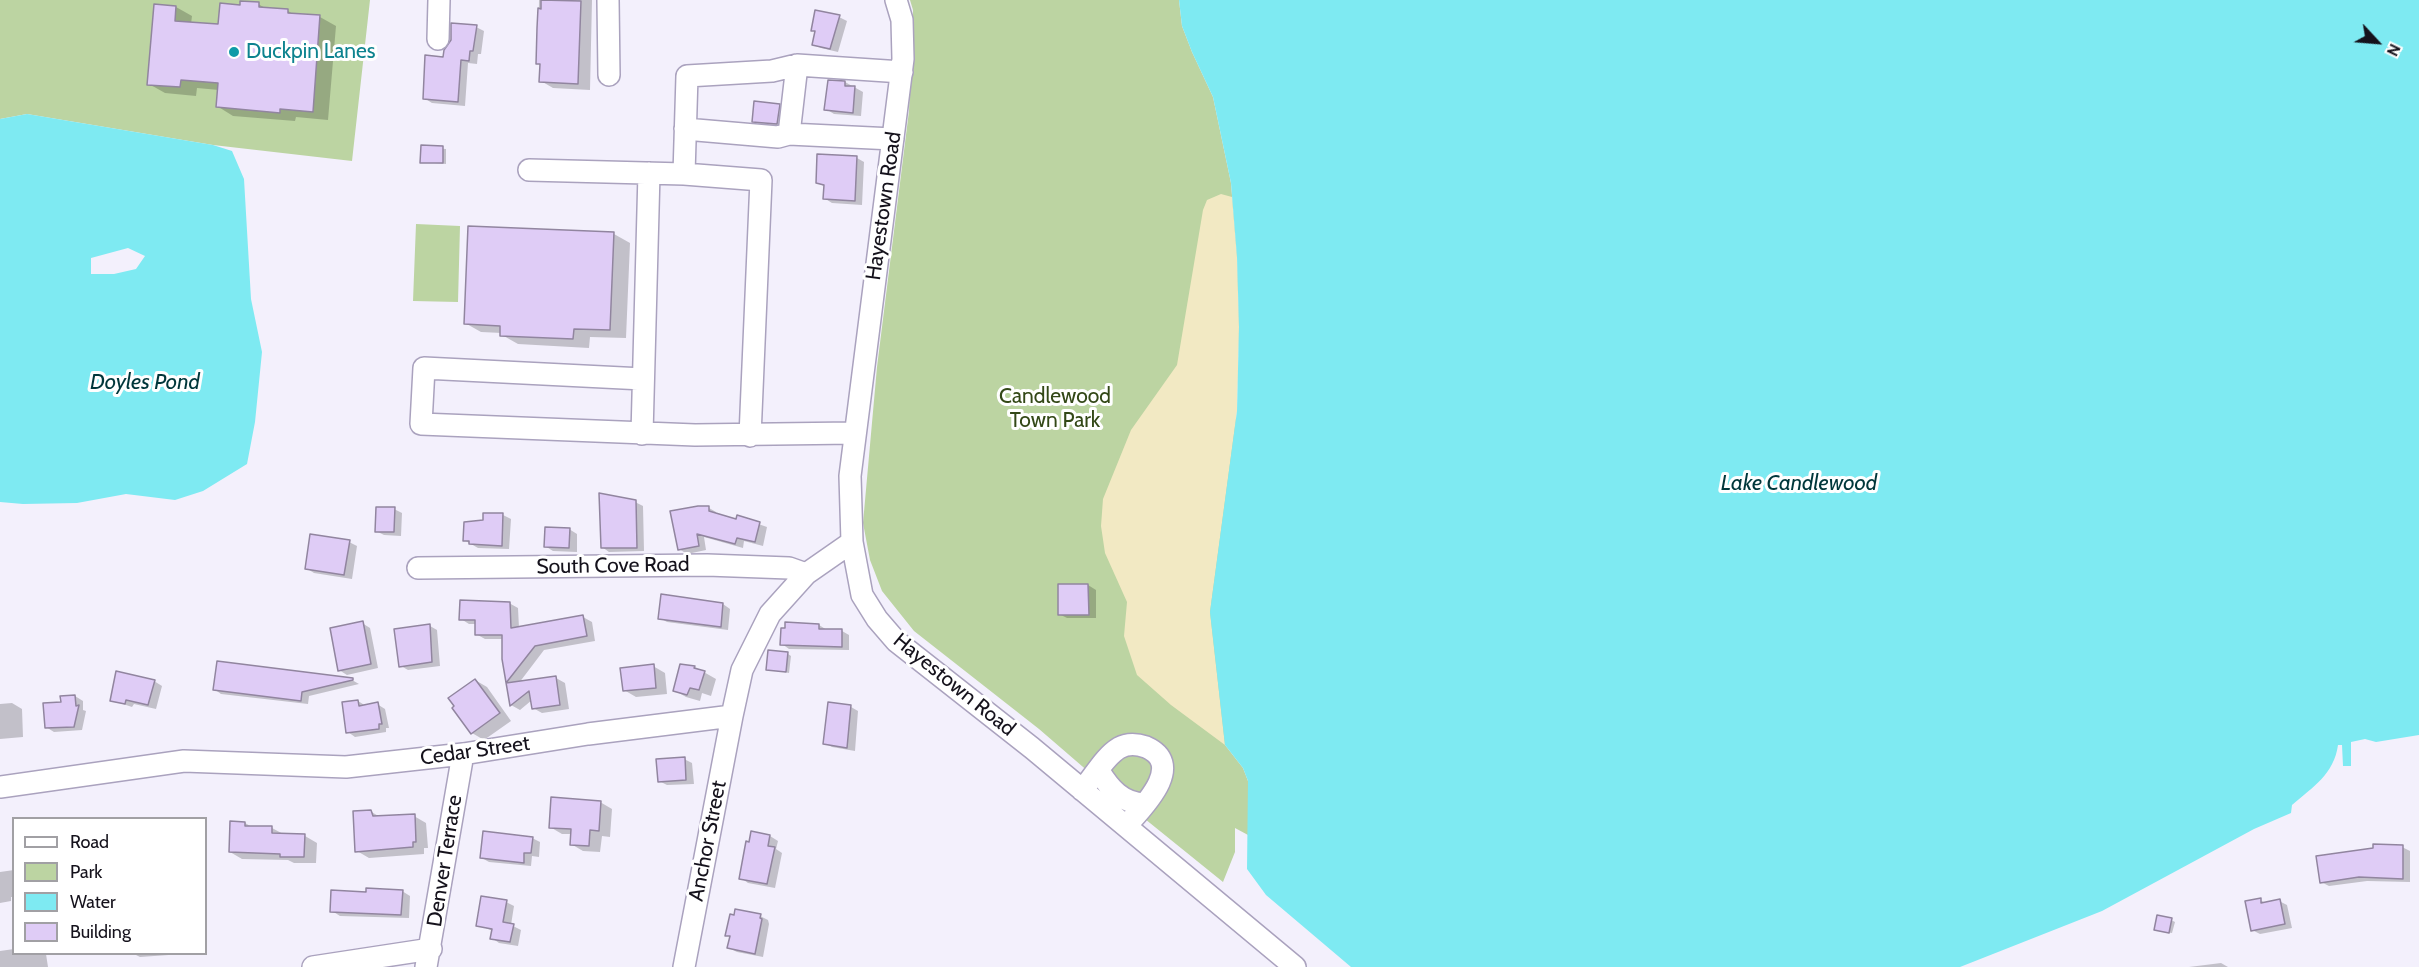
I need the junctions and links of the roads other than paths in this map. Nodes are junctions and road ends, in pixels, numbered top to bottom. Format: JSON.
{"nodes":[{"id":1,"x":439,"y":0,"type":"edge"},
{"id":2,"x":608,"y":0,"type":"edge"},
{"id":3,"x":896,"y":0,"type":"edge"},
{"id":4,"x":438,"y":39,"type":"dead end"},
{"id":5,"x":797,"y":65,"type":"junction"},
{"id":6,"x":902,"y":72,"type":"junction"},
{"id":7,"x":609,"y":75,"type":"dead end"},
{"id":8,"x":685,"y":129,"type":"junction"},
{"id":9,"x":789,"y":134,"type":"junction"},
{"id":10,"x":893,"y":139,"type":"junction"},
{"id":11,"x":529,"y":170,"type":"dead end"},
{"id":12,"x":649,"y":173,"type":"junction"},
{"id":13,"x":684,"y":174,"type":"junction"},
{"id":14,"x":643,"y":379,"type":"junction"},
{"id":15,"x":854,"y":433,"type":"junction"},
{"id":16,"x":642,"y":434,"type":"junction"},
{"id":17,"x":750,"y":436,"type":"junction"},
{"id":18,"x":852,"y":542,"type":"junction"},
{"id":19,"x":418,"y":568,"type":"dead end"},
{"id":20,"x":806,"y":573,"type":"junction"},
{"id":21,"x":732,"y":716,"type":"junction"},
{"id":22,"x":463,"y":754,"type":"junction"},
{"id":23,"x":1099,"y":771,"type":"junction"},
{"id":24,"x":0,"y":788,"type":"edge"},
{"id":25,"x":1082,"y":790,"type":"junction"},
{"id":26,"x":1144,"y":804,"type":"junction"},
{"id":27,"x":1126,"y":826,"type":"junction"},
{"id":28,"x":428,"y":958,"type":"edge"},
{"id":29,"x":314,"y":967,"type":"edge"},
{"id":30,"x":684,"y":967,"type":"edge"},
{"id":31,"x":1295,"y":967,"type":"edge"}],
"edges":[{"from":1,"to":4,"type":"street"},
{"from":2,"to":7,"type":"street"},
{"from":3,"to":6,"type":"street","name":"Hayestown Road"},
{"from":5,"to":6,"type":"street"},
{"from":5,"to":8,"type":"street"},
{"from":5,"to":9,"type":"street"},
{"from":6,"to":10,"type":"street","name":"Hayestown Road"},
{"from":8,"to":9,"type":"street"},
{"from":8,"to":13,"type":"street"},
{"from":9,"to":10,"type":"street"},
{"from":10,"to":15,"type":"street","name":"Hayestown Road"},
{"from":11,"to":12,"type":"street"},
{"from":12,"to":13,"type":"street"},
{"from":12,"to":14,"type":"street"},
{"from":13,"to":17,"type":"street"},
{"from":14,"to":16,"type":"street"},
{"from":14,"to":16,"type":"street"},
{"from":15,"to":17,"type":"street"},
{"from":15,"to":18,"type":"street","name":"Hayestown Road"},
{"from":16,"to":17,"type":"street"},
{"from":18,"to":20,"type":"street"},
{"from":18,"to":25,"type":"street","name":"Hayestown Road"},
{"from":19,"to":20,"type":"street","name":"South Cove Road"},
{"from":20,"to":21,"type":"street"},
{"from":21,"to":22,"type":"street","name":"Cedar Street"},
{"from":21,"to":30,"type":"street","name":"Anchor Street"},
{"from":22,"to":24,"type":"street","name":"Cedar Street"},
{"from":22,"to":28,"type":"street","name":"Denver Terrace"},
{"from":23,"to":25,"type":"street"},
{"from":23,"to":26,"type":"street"},
{"from":23,"to":26,"type":"street"},
{"from":25,"to":27,"type":"street","name":"Hayestown Road"},
{"from":26,"to":27,"type":"street"},
{"from":27,"to":31,"type":"street","name":"Hayestown Road"},
{"from":28,"to":29,"type":"street"}]}
